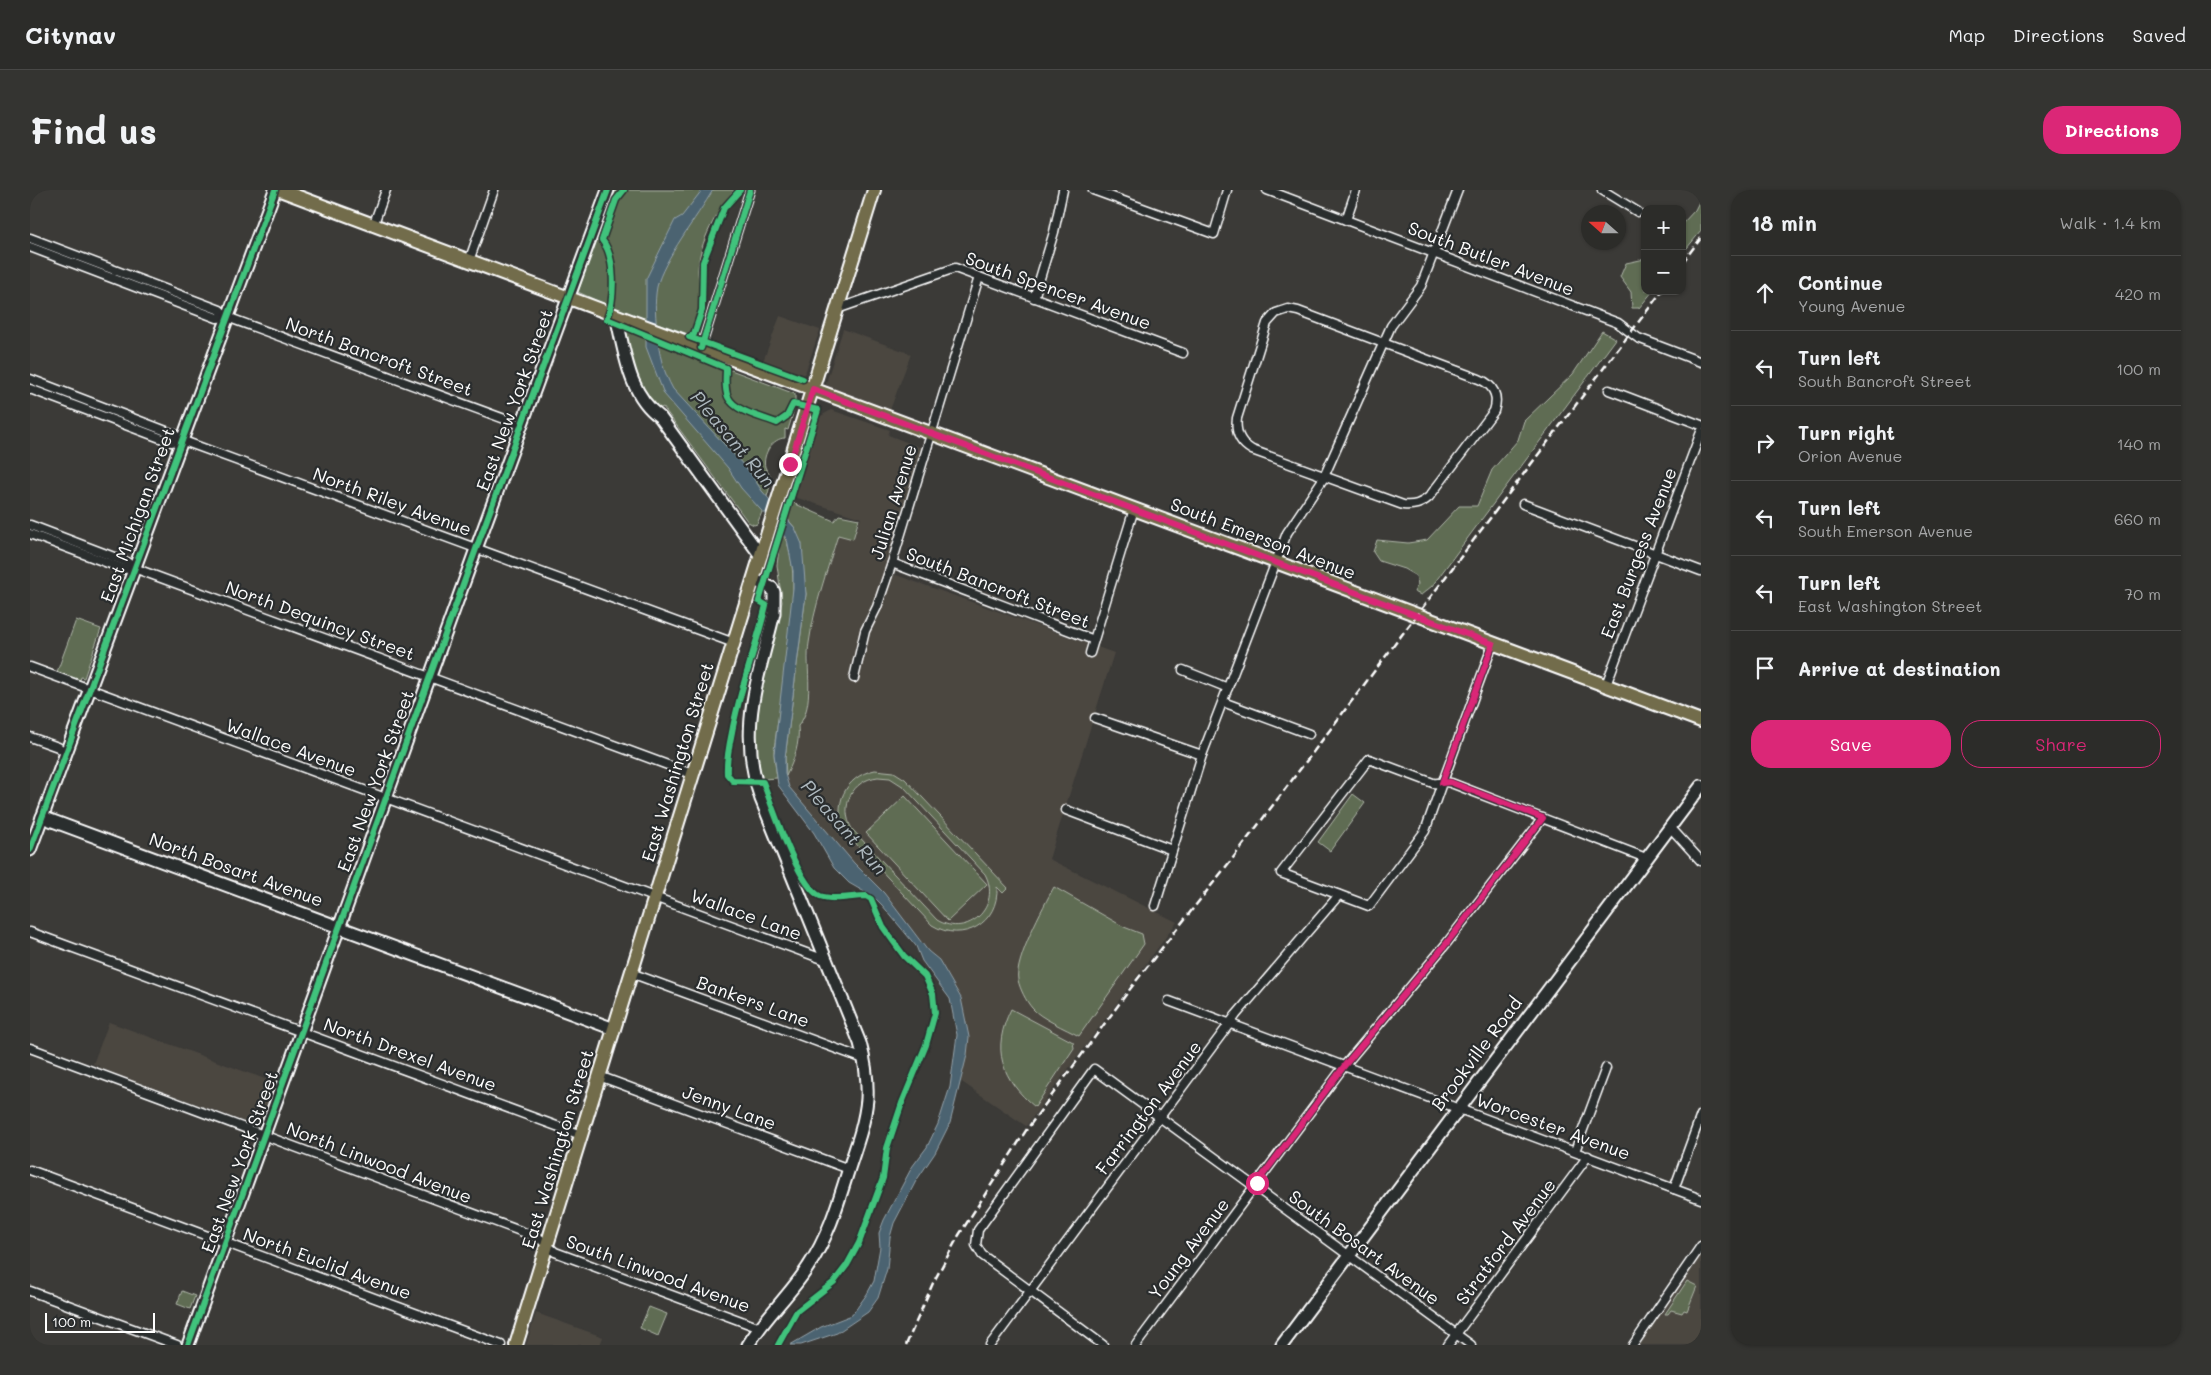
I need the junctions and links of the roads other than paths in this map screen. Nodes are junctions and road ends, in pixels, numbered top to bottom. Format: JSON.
{"nodes":[{"id":1,"x":275,"y":190,"type":"edge"},
{"id":2,"x":280,"y":190,"type":"edge"},
{"id":3,"x":386,"y":190,"type":"edge"},
{"id":4,"x":494,"y":190,"type":"edge"},
{"id":5,"x":608,"y":190,"type":"edge"},
{"id":6,"x":750,"y":190,"type":"edge"},
{"id":7,"x":874,"y":190,"type":"edge"},
{"id":8,"x":1063,"y":190,"type":"edge"},
{"id":9,"x":1094,"y":190,"type":"edge"},
{"id":10,"x":1227,"y":190,"type":"edge"},
{"id":11,"x":1267,"y":190,"type":"edge"},
{"id":12,"x":1356,"y":190,"type":"edge"},
{"id":13,"x":1458,"y":190,"type":"edge"},
{"id":14,"x":1602,"y":190,"type":"edge"},
{"id":15,"x":1638,"y":212,"type":"dead end"},
{"id":16,"x":1346,"y":220,"type":"junction"},
{"id":17,"x":373,"y":226,"type":"junction"},
{"id":18,"x":30,"y":238,"type":"edge"},
{"id":19,"x":30,"y":248,"type":"edge"},
{"id":20,"x":1434,"y":253,"type":"junction"},
{"id":21,"x":469,"y":261,"type":"junction"},
{"id":22,"x":119,"y":272,"type":"junction"},
{"id":23,"x":978,"y":277,"type":"junction"},
{"id":24,"x":116,"y":280,"type":"junction"},
{"id":25,"x":568,"y":298,"type":"junction"},
{"id":26,"x":1034,"y":298,"type":"junction"},
{"id":27,"x":837,"y":309,"type":"junction"},
{"id":28,"x":616,"y":316,"type":"junction"},
{"id":29,"x":227,"y":317,"type":"junction"},
{"id":30,"x":1383,"y":343,"type":"junction"},
{"id":31,"x":701,"y":348,"type":"junction"},
{"id":32,"x":1183,"y":353,"type":"dead end"},
{"id":33,"x":1701,"y":362,"type":"edge"},
{"id":34,"x":30,"y":379,"type":"edge"},
{"id":35,"x":30,"y":389,"type":"edge"},
{"id":36,"x":813,"y":389,"type":"junction"},
{"id":37,"x":1609,"y":390,"type":"dead end"},
{"id":38,"x":74,"y":396,"type":"junction"},
{"id":39,"x":71,"y":404,"type":"junction"},
{"id":40,"x":521,"y":425,"type":"junction"},
{"id":41,"x":1701,"y":425,"type":"edge"},
{"id":42,"x":1701,"y":432,"type":"edge"},
{"id":43,"x":931,"y":433,"type":"junction"},
{"id":44,"x":181,"y":440,"type":"junction"},
{"id":45,"x":1324,"y":476,"type":"junction"},
{"id":46,"x":1523,"y":504,"type":"dead end"},
{"id":47,"x":1134,"y":509,"type":"junction"},
{"id":48,"x":30,"y":525,"type":"edge"},
{"id":49,"x":30,"y":534,"type":"edge"},
{"id":50,"x":476,"y":548,"type":"junction"},
{"id":51,"x":1655,"y":553,"type":"junction"},
{"id":52,"x":762,"y":556,"type":"junction"},
{"id":53,"x":1276,"y":562,"type":"junction"},
{"id":54,"x":892,"y":564,"type":"junction"},
{"id":55,"x":134,"y":568,"type":"junction"},
{"id":56,"x":1701,"y":570,"type":"edge"},
{"id":57,"x":754,"y":580,"type":"junction"},
{"id":58,"x":1094,"y":640,"type":"junction"},
{"id":59,"x":734,"y":643,"type":"junction"},
{"id":60,"x":1493,"y":644,"type":"junction"},
{"id":61,"x":1090,"y":653,"type":"dead end"},
{"id":62,"x":30,"y":667,"type":"edge"},
{"id":63,"x":1183,"y":670,"type":"dead end"},
{"id":64,"x":429,"y":677,"type":"junction"},
{"id":65,"x":854,"y":678,"type":"dead end"},
{"id":66,"x":1606,"y":685,"type":"junction"},
{"id":67,"x":1228,"y":688,"type":"junction"},
{"id":68,"x":89,"y":690,"type":"junction"},
{"id":69,"x":1223,"y":702,"type":"junction"},
{"id":70,"x":1095,"y":718,"type":"dead end"},
{"id":71,"x":1701,"y":721,"type":"edge"},
{"id":72,"x":1308,"y":734,"type":"dead end"},
{"id":73,"x":30,"y":737,"type":"edge"},
{"id":74,"x":66,"y":753,"type":"junction"},
{"id":75,"x":1202,"y":755,"type":"junction"},
{"id":76,"x":692,"y":774,"type":"junction"},
{"id":77,"x":1442,"y":783,"type":"junction"},
{"id":78,"x":1701,"y":786,"type":"edge"},
{"id":79,"x":385,"y":798,"type":"junction"},
{"id":80,"x":1066,"y":810,"type":"dead end"},
{"id":81,"x":42,"y":817,"type":"junction"},
{"id":82,"x":1543,"y":818,"type":"junction"},
{"id":83,"x":1670,"y":827,"type":"junction"},
{"id":84,"x":34,"y":828,"type":"edge"},
{"id":85,"x":30,"y":850,"type":"edge"},
{"id":86,"x":1172,"y":850,"type":"junction"},
{"id":87,"x":1646,"y":858,"type":"junction"},
{"id":88,"x":1701,"y":861,"type":"edge"},
{"id":89,"x":1338,"y":894,"type":"junction"},
{"id":90,"x":654,"y":897,"type":"junction"},
{"id":91,"x":1155,"y":906,"type":"dead end"},
{"id":92,"x":340,"y":927,"type":"junction"},
{"id":93,"x":30,"y":932,"type":"edge"},
{"id":94,"x":828,"y":961,"type":"junction"},
{"id":95,"x":631,"y":973,"type":"junction"},
{"id":96,"x":1169,"y":1001,"type":"dead end"},
{"id":97,"x":1231,"y":1023,"type":"junction"},
{"id":98,"x":614,"y":1028,"type":"junction"},
{"id":99,"x":303,"y":1031,"type":"junction"},
{"id":100,"x":30,"y":1048,"type":"edge"},
{"id":101,"x":864,"y":1059,"type":"junction"},
{"id":102,"x":1345,"y":1065,"type":"junction"},
{"id":103,"x":1606,"y":1068,"type":"dead end"},
{"id":104,"x":599,"y":1076,"type":"junction"},
{"id":105,"x":1459,"y":1108,"type":"junction"},
{"id":106,"x":1701,"y":1115,"type":"edge"},
{"id":107,"x":1160,"y":1118,"type":"junction"},
{"id":108,"x":581,"y":1135,"type":"junction"},
{"id":109,"x":265,"y":1136,"type":"junction"},
{"id":110,"x":1575,"y":1151,"type":"junction"},
{"id":111,"x":1588,"y":1156,"type":"junction"},
{"id":112,"x":849,"y":1169,"type":"junction"},
{"id":113,"x":30,"y":1170,"type":"edge"},
{"id":114,"x":1254,"y":1187,"type":"junction"},
{"id":115,"x":1674,"y":1189,"type":"junction"},
{"id":116,"x":1701,"y":1199,"type":"edge"},
{"id":117,"x":226,"y":1243,"type":"junction"},
{"id":118,"x":547,"y":1246,"type":"junction"},
{"id":119,"x":1701,"y":1246,"type":"edge"},
{"id":120,"x":1349,"y":1256,"type":"junction"},
{"id":121,"x":30,"y":1290,"type":"edge"},
{"id":122,"x":1030,"y":1292,"type":"junction"},
{"id":123,"x":760,"y":1328,"type":"junction"},
{"id":124,"x":1456,"y":1334,"type":"junction"},
{"id":125,"x":177,"y":1345,"type":"edge"},
{"id":126,"x":188,"y":1345,"type":"edge"},
{"id":127,"x":501,"y":1345,"type":"edge"},
{"id":128,"x":516,"y":1345,"type":"edge"},
{"id":129,"x":748,"y":1345,"type":"edge"},
{"id":130,"x":990,"y":1345,"type":"edge"},
{"id":131,"x":1103,"y":1345,"type":"edge"},
{"id":132,"x":1136,"y":1345,"type":"edge"},
{"id":133,"x":1282,"y":1345,"type":"edge"},
{"id":134,"x":1448,"y":1345,"type":"edge"},
{"id":135,"x":1471,"y":1345,"type":"edge"},
{"id":136,"x":1633,"y":1345,"type":"edge"}],
"edges":[{"from":1,"to":29,"type":"street","name":"East Michigan Street"},
{"from":2,"to":17,"type":"main road","name":"South Emerson Avenue"},
{"from":3,"to":17,"type":"street"},
{"from":4,"to":21,"type":"street"},
{"from":5,"to":25,"type":"street","name":"East New York Street"},
{"from":6,"to":31,"type":"street"},
{"from":7,"to":27,"type":"main road","name":"East Washington Street"},
{"from":8,"to":26,"type":"street"},
{"from":9,"to":10,"type":"street"},
{"from":11,"to":16,"type":"street","name":"South Butler Avenue"},
{"from":12,"to":16,"type":"street"},
{"from":13,"to":20,"type":"street"},
{"from":14,"to":15,"type":"street"},
{"from":16,"to":20,"type":"street","name":"South Butler Avenue"},
{"from":17,"to":21,"type":"main road","name":"South Emerson Avenue"},
{"from":18,"to":22,"type":"street","name":"North Bancroft Street"},
{"from":19,"to":24,"type":"street","name":"North Bancroft Street"},
{"from":20,"to":30,"type":"street"},
{"from":20,"to":33,"type":"street","name":"South Butler Avenue"},
{"from":21,"to":25,"type":"main road","name":"South Emerson Avenue"},
{"from":22,"to":24,"type":"street"},
{"from":22,"to":29,"type":"street","name":"North Bancroft Street"},
{"from":23,"to":26,"type":"street","name":"South Spencer Avenue"},
{"from":23,"to":27,"type":"street","name":"South Spencer Avenue"},
{"from":23,"to":43,"type":"street","name":"Julian Avenue"},
{"from":24,"to":29,"type":"street","name":"North Bancroft Street"},
{"from":25,"to":28,"type":"main road","name":"South Emerson Avenue"},
{"from":25,"to":40,"type":"street","name":"East New York Street"},
{"from":26,"to":32,"type":"street","name":"South Spencer Avenue"},
{"from":27,"to":36,"type":"main road","name":"East Washington Street"},
{"from":28,"to":31,"type":"main road","name":"South Emerson Avenue"},
{"from":28,"to":52,"type":"street"},
{"from":29,"to":40,"type":"street","name":"North Bancroft Street"},
{"from":29,"to":44,"type":"street","name":"East Michigan Street"},
{"from":30,"to":45,"type":"street"},
{"from":30,"to":45,"type":"street"},
{"from":30,"to":45,"type":"street"},
{"from":31,"to":36,"type":"main road","name":"South Emerson Avenue"},
{"from":34,"to":38,"type":"street","name":"North Riley Avenue"},
{"from":35,"to":39,"type":"street","name":"North Riley Avenue"},
{"from":36,"to":43,"type":"main road","name":"South Emerson Avenue"},
{"from":36,"to":52,"type":"main road","name":"East Washington Street"},
{"from":37,"to":41,"type":"street"},
{"from":38,"to":39,"type":"street"},
{"from":38,"to":44,"type":"street","name":"North Riley Avenue"},
{"from":39,"to":44,"type":"street","name":"North Riley Avenue"},
{"from":40,"to":50,"type":"street","name":"East New York Street"},
{"from":42,"to":51,"type":"street","name":"East Burgess Avenue"},
{"from":43,"to":47,"type":"main road","name":"South Emerson Avenue"},
{"from":43,"to":54,"type":"street","name":"Julian Avenue"},
{"from":44,"to":50,"type":"street","name":"North Riley Avenue"},
{"from":44,"to":55,"type":"street","name":"East Michigan Street"},
{"from":45,"to":53,"type":"street"},
{"from":46,"to":51,"type":"street"},
{"from":47,"to":53,"type":"main road","name":"South Emerson Avenue"},
{"from":47,"to":58,"type":"street"},
{"from":48,"to":55,"type":"street","name":"North Dequincy Street"},
{"from":49,"to":55,"type":"street","name":"North Dequincy Street"},
{"from":50,"to":59,"type":"street","name":"North Riley Avenue"},
{"from":50,"to":64,"type":"street","name":"East New York Street"},
{"from":51,"to":56,"type":"street"},
{"from":51,"to":66,"type":"street","name":"East Burgess Avenue"},
{"from":52,"to":57,"type":"main road","name":"East Washington Street"},
{"from":53,"to":60,"type":"main road","name":"South Emerson Avenue"},
{"from":53,"to":67,"type":"street"},
{"from":54,"to":58,"type":"street","name":"South Bancroft Street"},
{"from":54,"to":65,"type":"street","name":"Julian Avenue"},
{"from":55,"to":64,"type":"street","name":"North Dequincy Street"},
{"from":55,"to":68,"type":"street","name":"East Michigan Street"},
{"from":57,"to":59,"type":"main road","name":"East Washington Street"},
{"from":57,"to":94,"type":"street"},
{"from":58,"to":61,"type":"street"},
{"from":59,"to":76,"type":"main road","name":"East Washington Street"},
{"from":60,"to":66,"type":"main road","name":"South Emerson Avenue"},
{"from":60,"to":77,"type":"street"},
{"from":62,"to":68,"type":"street","name":"Wallace Avenue"},
{"from":63,"to":67,"type":"street"},
{"from":64,"to":76,"type":"street","name":"North Dequincy Street"},
{"from":64,"to":79,"type":"street","name":"East New York Street"},
{"from":66,"to":71,"type":"main road","name":"South Emerson Avenue"},
{"from":67,"to":69,"type":"street"},
{"from":68,"to":74,"type":"street","name":"East Michigan Street"},
{"from":68,"to":79,"type":"street","name":"Wallace Avenue"},
{"from":69,"to":72,"type":"street"},
{"from":69,"to":75,"type":"street"},
{"from":70,"to":75,"type":"street"},
{"from":73,"to":74,"type":"street"},
{"from":74,"to":81,"type":"street","name":"East Michigan Street"},
{"from":75,"to":86,"type":"street"},
{"from":76,"to":90,"type":"main road","name":"East Washington Street"},
{"from":77,"to":82,"type":"street"},
{"from":77,"to":89,"type":"street"},
{"from":77,"to":89,"type":"street"},
{"from":78,"to":83,"type":"street","name":"Brookville Road"},
{"from":79,"to":90,"type":"street","name":"Wallace Avenue"},
{"from":79,"to":92,"type":"street","name":"East New York Street"},
{"from":80,"to":86,"type":"street"},
{"from":81,"to":84,"type":"street","name":"East Michigan Street"},
{"from":81,"to":92,"type":"street","name":"North Bosart Avenue"},
{"from":82,"to":87,"type":"street"},
{"from":82,"to":102,"type":"street","name":"Young Avenue"},
{"from":83,"to":87,"type":"street","name":"Brookville Road"},
{"from":83,"to":88,"type":"street"},
{"from":84,"to":85,"type":"street","name":"East Michigan Street"},
{"from":86,"to":91,"type":"street"},
{"from":87,"to":105,"type":"street","name":"Brookville Road"},
{"from":89,"to":97,"type":"street","name":"Farrington Avenue"},
{"from":90,"to":94,"type":"street","name":"Wallace Lane"},
{"from":90,"to":95,"type":"main road","name":"East Washington Street"},
{"from":92,"to":98,"type":"street","name":"North Bosart Avenue"},
{"from":92,"to":99,"type":"street","name":"East New York Street"},
{"from":93,"to":99,"type":"street","name":"North Drexel Avenue"},
{"from":94,"to":101,"type":"street"},
{"from":95,"to":98,"type":"main road","name":"East Washington Street"},
{"from":95,"to":101,"type":"street","name":"Bankers Lane"},
{"from":96,"to":97,"type":"street","name":"Worcester Avenue"},
{"from":97,"to":102,"type":"street","name":"Worcester Avenue"},
{"from":97,"to":107,"type":"street","name":"Farrington Avenue"},
{"from":98,"to":104,"type":"main road","name":"East Washington Street"},
{"from":99,"to":108,"type":"street","name":"North Drexel Avenue"},
{"from":99,"to":109,"type":"street","name":"East New York Street"},
{"from":100,"to":109,"type":"street","name":"North Linwood Avenue"},
{"from":101,"to":112,"type":"street"},
{"from":102,"to":105,"type":"street","name":"Worcester Avenue"},
{"from":102,"to":114,"type":"street","name":"Young Avenue"},
{"from":103,"to":110,"type":"street"},
{"from":104,"to":108,"type":"main road","name":"East Washington Street"},
{"from":104,"to":112,"type":"street","name":"Jenny Lane"},
{"from":105,"to":110,"type":"street","name":"Worcester Avenue"},
{"from":105,"to":120,"type":"street","name":"Brookville Road"},
{"from":106,"to":115,"type":"street"},
{"from":107,"to":114,"type":"street","name":"South Bosart Avenue"},
{"from":107,"to":122,"type":"street","name":"Farrington Avenue"},
{"from":107,"to":122,"type":"street","name":"South Bosart Avenue"},
{"from":108,"to":118,"type":"main road","name":"East Washington Street"},
{"from":109,"to":117,"type":"street","name":"East New York Street"},
{"from":109,"to":118,"type":"street","name":"North Linwood Avenue"},
{"from":110,"to":111,"type":"street","name":"Worcester Avenue"},
{"from":111,"to":115,"type":"street","name":"Worcester Avenue"},
{"from":111,"to":124,"type":"street","name":"Stratford Avenue"},
{"from":112,"to":123,"type":"street"},
{"from":113,"to":117,"type":"street","name":"North Euclid Avenue"},
{"from":114,"to":120,"type":"street","name":"South Bosart Avenue"},
{"from":114,"to":132,"type":"street","name":"Young Avenue"},
{"from":115,"to":116,"type":"street","name":"Worcester Avenue"},
{"from":117,"to":126,"type":"street","name":"East New York Street"},
{"from":117,"to":127,"type":"street","name":"North Euclid Avenue"},
{"from":118,"to":123,"type":"street","name":"South Linwood Avenue"},
{"from":118,"to":128,"type":"main road","name":"East Washington Street"},
{"from":119,"to":136,"type":"street"},
{"from":120,"to":124,"type":"street","name":"South Bosart Avenue"},
{"from":120,"to":133,"type":"street","name":"Brookville Road"},
{"from":121,"to":125,"type":"street"},
{"from":122,"to":130,"type":"street","name":"Farrington Avenue"},
{"from":122,"to":131,"type":"street"},
{"from":123,"to":129,"type":"street"},
{"from":124,"to":134,"type":"street","name":"Stratford Avenue"},
{"from":124,"to":135,"type":"street","name":"South Bosart Avenue"}]}
